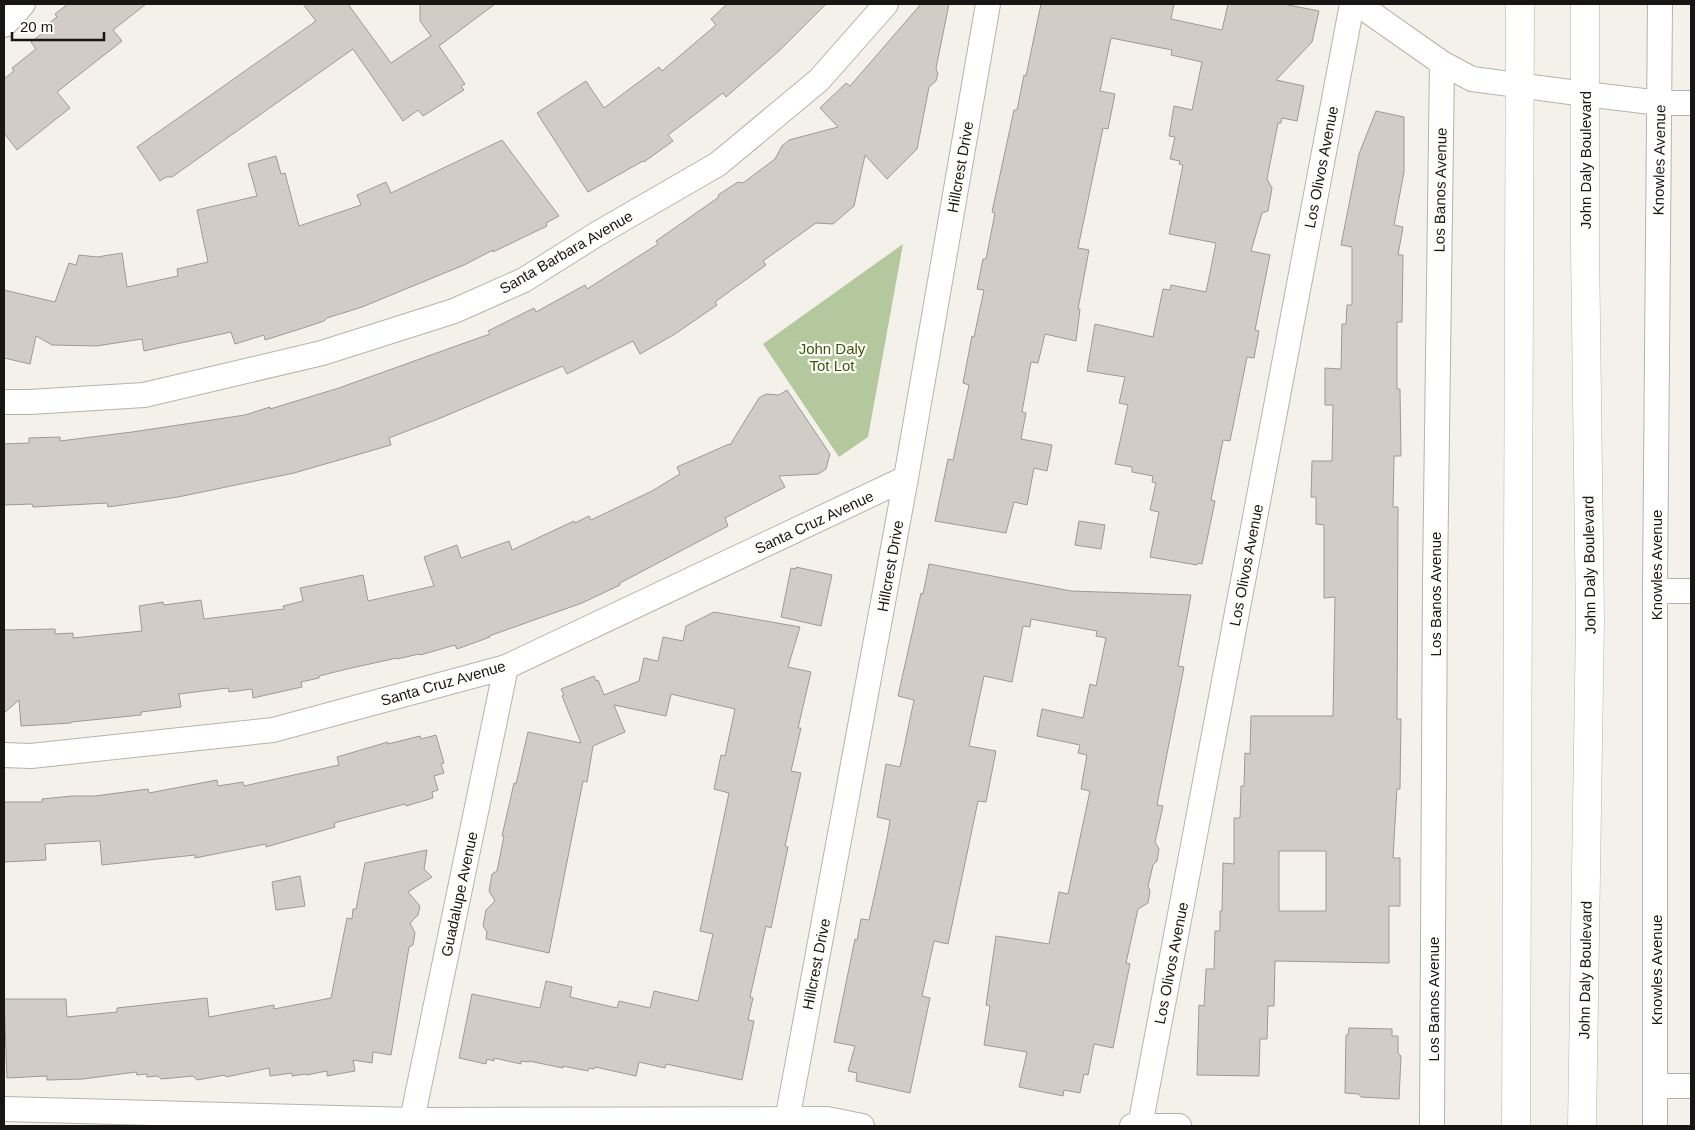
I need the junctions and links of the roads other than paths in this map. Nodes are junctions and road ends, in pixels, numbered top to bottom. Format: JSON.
{"nodes":[{"id":1,"x":23,"y":4,"type":"edge"},
{"id":2,"x":886,"y":4,"type":"edge"},
{"id":3,"x":988,"y":4,"type":"edge"},
{"id":4,"x":1352,"y":4,"type":"edge"},
{"id":5,"x":1358,"y":4,"type":"edge"},
{"id":6,"x":1520,"y":4,"type":"edge"},
{"id":7,"x":1585,"y":4,"type":"edge"},
{"id":8,"x":1660,"y":4,"type":"edge"},
{"id":9,"x":4,"y":25,"type":"edge"},
{"id":10,"x":1442,"y":63,"type":"junction"},
{"id":11,"x":1519,"y":86,"type":"junction"},
{"id":12,"x":1585,"y":94,"type":"junction"},
{"id":13,"x":1660,"y":103,"type":"junction"},
{"id":14,"x":1691,"y":103,"type":"edge"},
{"id":15,"x":4,"y":402,"type":"edge"},
{"id":16,"x":906,"y":478,"type":"junction"},
{"id":17,"x":1655,"y":591,"type":"junction"},
{"id":18,"x":1691,"y":591,"type":"edge"},
{"id":19,"x":506,"y":667,"type":"junction"},
{"id":20,"x":4,"y":755,"type":"edge"},
{"id":21,"x":1656,"y":1086,"type":"junction"},
{"id":22,"x":1691,"y":1086,"type":"edge"},
{"id":23,"x":4,"y":1109,"type":"edge"},
{"id":24,"x":412,"y":1120,"type":"junction"},
{"id":25,"x":786,"y":1123,"type":"edge"},
{"id":26,"x":862,"y":1126,"type":"edge"},
{"id":27,"x":1137,"y":1126,"type":"edge"},
{"id":28,"x":1179,"y":1126,"type":"edge"},
{"id":29,"x":1432,"y":1126,"type":"edge"},
{"id":30,"x":1516,"y":1126,"type":"edge"},
{"id":31,"x":1582,"y":1126,"type":"edge"},
{"id":32,"x":1655,"y":1126,"type":"edge"}],
"edges":[{"from":1,"to":9,"type":"street"},
{"from":2,"to":15,"type":"street","name":"Santa Barbara Avenue"},
{"from":3,"to":16,"type":"street","name":"Hillcrest Drive"},
{"from":4,"to":27,"type":"street","name":"Los Olivos Avenue"},
{"from":5,"to":10,"type":"street"},
{"from":6,"to":11,"type":"main road"},
{"from":7,"to":12,"type":"main road","name":"John Daly Boulevard"},
{"from":8,"to":13,"type":"street","name":"Knowles Avenue"},
{"from":10,"to":11,"type":"street"},
{"from":10,"to":29,"type":"street","name":"Los Banos Avenue"},
{"from":11,"to":12,"type":"street"},
{"from":11,"to":30,"type":"main road"},
{"from":12,"to":13,"type":"street"},
{"from":12,"to":31,"type":"main road","name":"John Daly Boulevard"},
{"from":13,"to":14,"type":"street"},
{"from":13,"to":17,"type":"street","name":"Knowles Avenue"},
{"from":16,"to":19,"type":"street","name":"Santa Cruz Avenue"},
{"from":16,"to":25,"type":"street","name":"Hillcrest Drive"},
{"from":17,"to":18,"type":"street"},
{"from":17,"to":21,"type":"street","name":"Knowles Avenue"},
{"from":19,"to":20,"type":"street","name":"Santa Cruz Avenue"},
{"from":19,"to":24,"type":"street","name":"Guadalupe Avenue"},
{"from":21,"to":22,"type":"street"},
{"from":21,"to":32,"type":"street","name":"Knowles Avenue"},
{"from":23,"to":24,"type":"street"},
{"from":24,"to":25,"type":"street"},
{"from":25,"to":26,"type":"street"},
{"from":27,"to":28,"type":"street"}]}
